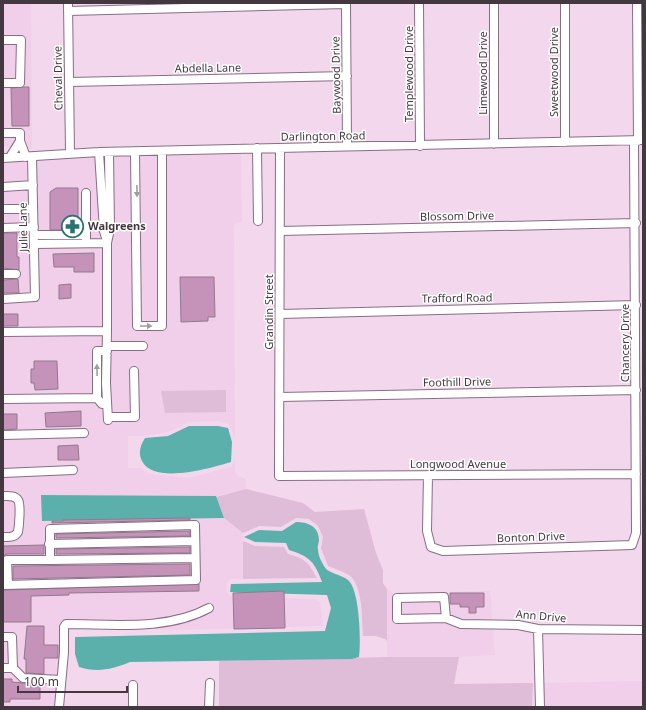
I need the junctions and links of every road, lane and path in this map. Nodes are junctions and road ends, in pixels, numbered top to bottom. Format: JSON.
{"nodes":[{"id":1,"x":419,"y":3,"type":"edge"},
{"id":2,"x":494,"y":3,"type":"edge"},
{"id":3,"x":565,"y":3,"type":"edge"},
{"id":4,"x":637,"y":3,"type":"edge"},
{"id":5,"x":346,"y":4,"type":"edge"},
{"id":6,"x":68,"y":7,"type":"edge"},
{"id":7,"x":3,"y":40,"type":"edge"},
{"id":8,"x":347,"y":76,"type":"junction"},
{"id":9,"x":69,"y":82,"type":"junction"},
{"id":10,"x":3,"y":83,"type":"edge"},
{"id":11,"x":3,"y":133,"type":"edge"},
{"id":12,"x":20,"y":141,"type":"junction"},
{"id":13,"x":638,"y":141,"type":"edge"},
{"id":14,"x":566,"y":142,"type":"junction"},
{"id":15,"x":494,"y":144,"type":"junction"},
{"id":16,"x":348,"y":146,"type":"junction"},
{"id":17,"x":420,"y":146,"type":"junction"},
{"id":18,"x":257,"y":148,"type":"junction"},
{"id":19,"x":280,"y":148,"type":"junction"},
{"id":20,"x":162,"y":151,"type":"junction"},
{"id":21,"x":99,"y":152,"type":"junction"},
{"id":22,"x":109,"y":152,"type":"junction"},
{"id":23,"x":135,"y":152,"type":"junction"},
{"id":24,"x":70,"y":153,"type":"junction"},
{"id":25,"x":29,"y":157,"type":"junction"},
{"id":26,"x":6,"y":158,"type":"edge"},
{"id":27,"x":33,"y":186,"type":"junction"},
{"id":28,"x":3,"y":187,"type":"edge"},
{"id":29,"x":86,"y":193,"type":"dead end"},
{"id":30,"x":3,"y":209,"type":"edge"},
{"id":31,"x":33,"y":209,"type":"junction"},
{"id":32,"x":258,"y":221,"type":"dead end"},
{"id":33,"x":636,"y":223,"type":"junction"},
{"id":34,"x":3,"y":228,"type":"edge"},
{"id":35,"x":34,"y":231,"type":"junction"},
{"id":36,"x":280,"y":231,"type":"junction"},
{"id":37,"x":86,"y":239,"type":"junction"},
{"id":38,"x":108,"y":243,"type":"junction"},
{"id":39,"x":34,"y":244,"type":"junction"},
{"id":40,"x":3,"y":274,"type":"edge"},
{"id":41,"x":16,"y":274,"type":"dead end"},
{"id":42,"x":3,"y":299,"type":"edge"},
{"id":43,"x":636,"y":305,"type":"junction"},
{"id":44,"x":280,"y":314,"type":"junction"},
{"id":45,"x":107,"y":330,"type":"junction"},
{"id":46,"x":3,"y":332,"type":"edge"},
{"id":47,"x":143,"y":346,"type":"dead end"},
{"id":48,"x":106,"y":348,"type":"junction"},
{"id":49,"x":134,"y":371,"type":"dead end"},
{"id":50,"x":636,"y":390,"type":"junction"},
{"id":51,"x":280,"y":397,"type":"junction"},
{"id":52,"x":97,"y":398,"type":"junction"},
{"id":53,"x":3,"y":399,"type":"edge"},
{"id":54,"x":107,"y":404,"type":"junction"},
{"id":55,"x":84,"y":433,"type":"dead end"},
{"id":56,"x":3,"y":435,"type":"edge"},
{"id":57,"x":72,"y":470,"type":"dead end"},
{"id":58,"x":3,"y":473,"type":"edge"},
{"id":59,"x":636,"y":474,"type":"junction"},
{"id":60,"x":428,"y":475,"type":"junction"},
{"id":61,"x":280,"y":476,"type":"joint"},
{"id":62,"x":3,"y":496,"type":"edge"},
{"id":63,"x":3,"y":537,"type":"edge"},
{"id":64,"x":195,"y":542,"type":"junction"},
{"id":65,"x":49,"y":544,"type":"junction"},
{"id":66,"x":632,"y":545,"type":"joint"},
{"id":67,"x":195,"y":558,"type":"junction"},
{"id":68,"x":50,"y":560,"type":"junction"},
{"id":69,"x":6,"y":585,"type":"edge"},
{"id":70,"x":208,"y":608,"type":"dead end"},
{"id":71,"x":446,"y":618,"type":"junction"},
{"id":72,"x":538,"y":629,"type":"junction"},
{"id":73,"x":643,"y":630,"type":"edge"},
{"id":74,"x":3,"y":637,"type":"edge"},
{"id":75,"x":3,"y":668,"type":"edge"},
{"id":76,"x":13,"y":668,"type":"junction"},
{"id":77,"x":61,"y":680,"type":"junction"},
{"id":78,"x":210,"y":683,"type":"dead end"},
{"id":79,"x":133,"y":686,"type":"dead end"},
{"id":80,"x":59,"y":707,"type":"edge"},
{"id":81,"x":133,"y":707,"type":"edge"},
{"id":82,"x":209,"y":707,"type":"edge"},
{"id":83,"x":540,"y":707,"type":"edge"}],
"edges":[{"from":1,"to":17,"type":"street","name":"Templewood Drive"},
{"from":2,"to":15,"type":"street","name":"Limewood Drive"},
{"from":3,"to":14,"type":"street","name":"Sweetwood Drive"},
{"from":4,"to":13,"type":"street","name":"Chancery Drive"},
{"from":5,"to":6,"type":"street"},
{"from":5,"to":8,"type":"street","name":"Baywood Drive"},
{"from":6,"to":9,"type":"street","name":"Cheval Drive"},
{"from":7,"to":10,"type":"street"},
{"from":8,"to":9,"type":"street","name":"Abdella Lane"},
{"from":8,"to":16,"type":"street","name":"Baywood Drive"},
{"from":9,"to":24,"type":"street","name":"Cheval Drive"},
{"from":11,"to":12,"type":"street"},
{"from":12,"to":25,"type":"street","name":"Julie Lane"},
{"from":12,"to":26,"type":"street"},
{"from":13,"to":14,"type":"street","name":"Darlington Road"},
{"from":13,"to":33,"type":"street","name":"Chancery Drive"},
{"from":14,"to":15,"type":"street","name":"Darlington Road"},
{"from":15,"to":17,"type":"street","name":"Darlington Road"},
{"from":16,"to":17,"type":"street","name":"Darlington Road"},
{"from":16,"to":19,"type":"street","name":"Darlington Road"},
{"from":18,"to":19,"type":"street","name":"Darlington Road"},
{"from":18,"to":20,"type":"street","name":"Darlington Road"},
{"from":18,"to":32,"type":"street"},
{"from":19,"to":36,"type":"street","name":"Grandin Street"},
{"from":20,"to":23,"type":"street","name":"Darlington Road"},
{"from":23,"to":20,"type":"street","one_way":true},
{"from":21,"to":22,"type":"street","name":"Darlington Road"},
{"from":21,"to":24,"type":"street","name":"Darlington Road"},
{"from":21,"to":38,"type":"street"},
{"from":22,"to":23,"type":"street","name":"Darlington Road"},
{"from":22,"to":38,"type":"street"},
{"from":24,"to":25,"type":"street","name":"Darlington Road"},
{"from":25,"to":26,"type":"street","name":"Darlington Road"},
{"from":25,"to":27,"type":"street","name":"Julie Lane"},
{"from":27,"to":28,"type":"street"},
{"from":27,"to":31,"type":"street","name":"Julie Lane"},
{"from":29,"to":37,"type":"street"},
{"from":30,"to":31,"type":"street"},
{"from":31,"to":35,"type":"street","name":"Julie Lane"},
{"from":33,"to":36,"type":"street","name":"Blossom Drive"},
{"from":33,"to":43,"type":"street","name":"Chancery Drive"},
{"from":34,"to":35,"type":"street"},
{"from":35,"to":37,"type":"street"},
{"from":35,"to":39,"type":"street","name":"Julie Lane"},
{"from":36,"to":44,"type":"street","name":"Grandin Street"},
{"from":37,"to":38,"type":"street"},
{"from":37,"to":39,"type":"street"},
{"from":38,"to":45,"type":"street"},
{"from":39,"to":42,"type":"street","name":"Julie Lane"},
{"from":40,"to":41,"type":"street"},
{"from":43,"to":44,"type":"street","name":"Trafford Road"},
{"from":43,"to":50,"type":"street","name":"Chancery Drive"},
{"from":44,"to":51,"type":"street","name":"Grandin Street"},
{"from":45,"to":46,"type":"street"},
{"from":45,"to":48,"type":"street"},
{"from":47,"to":48,"type":"street"},
{"from":52,"to":48,"type":"street","one_way":true},
{"from":48,"to":54,"type":"street"},
{"from":49,"to":54,"type":"street"},
{"from":50,"to":51,"type":"street","name":"Foothill Drive"},
{"from":50,"to":59,"type":"street","name":"Chancery Drive"},
{"from":51,"to":61,"type":"street","name":"Grandin Street"},
{"from":52,"to":53,"type":"street"},
{"from":52,"to":54,"type":"street"},
{"from":55,"to":56,"type":"street"},
{"from":57,"to":58,"type":"street"},
{"from":59,"to":60,"type":"street","name":"Longwood Avenue"},
{"from":59,"to":66,"type":"street","name":"Chancery Drive"},
{"from":60,"to":61,"type":"street","name":"Longwood Avenue"},
{"from":60,"to":66,"type":"street","name":"Bonton Drive"},
{"from":62,"to":63,"type":"street"},
{"from":64,"to":65,"type":"street"},
{"from":64,"to":65,"type":"street"},
{"from":64,"to":67,"type":"street"},
{"from":65,"to":68,"type":"street"},
{"from":67,"to":68,"type":"street"},
{"from":67,"to":69,"type":"street"},
{"from":68,"to":69,"type":"street"},
{"from":70,"to":77,"type":"street"},
{"from":71,"to":71,"type":"street"},
{"from":71,"to":72,"type":"street","name":"Ann Drive"},
{"from":72,"to":73,"type":"street","name":"Ann Drive"},
{"from":72,"to":83,"type":"street"},
{"from":74,"to":76,"type":"street"},
{"from":75,"to":76,"type":"street"},
{"from":76,"to":77,"type":"street"},
{"from":77,"to":80,"type":"street"},
{"from":78,"to":82,"type":"street"},
{"from":79,"to":81,"type":"street"}]}
